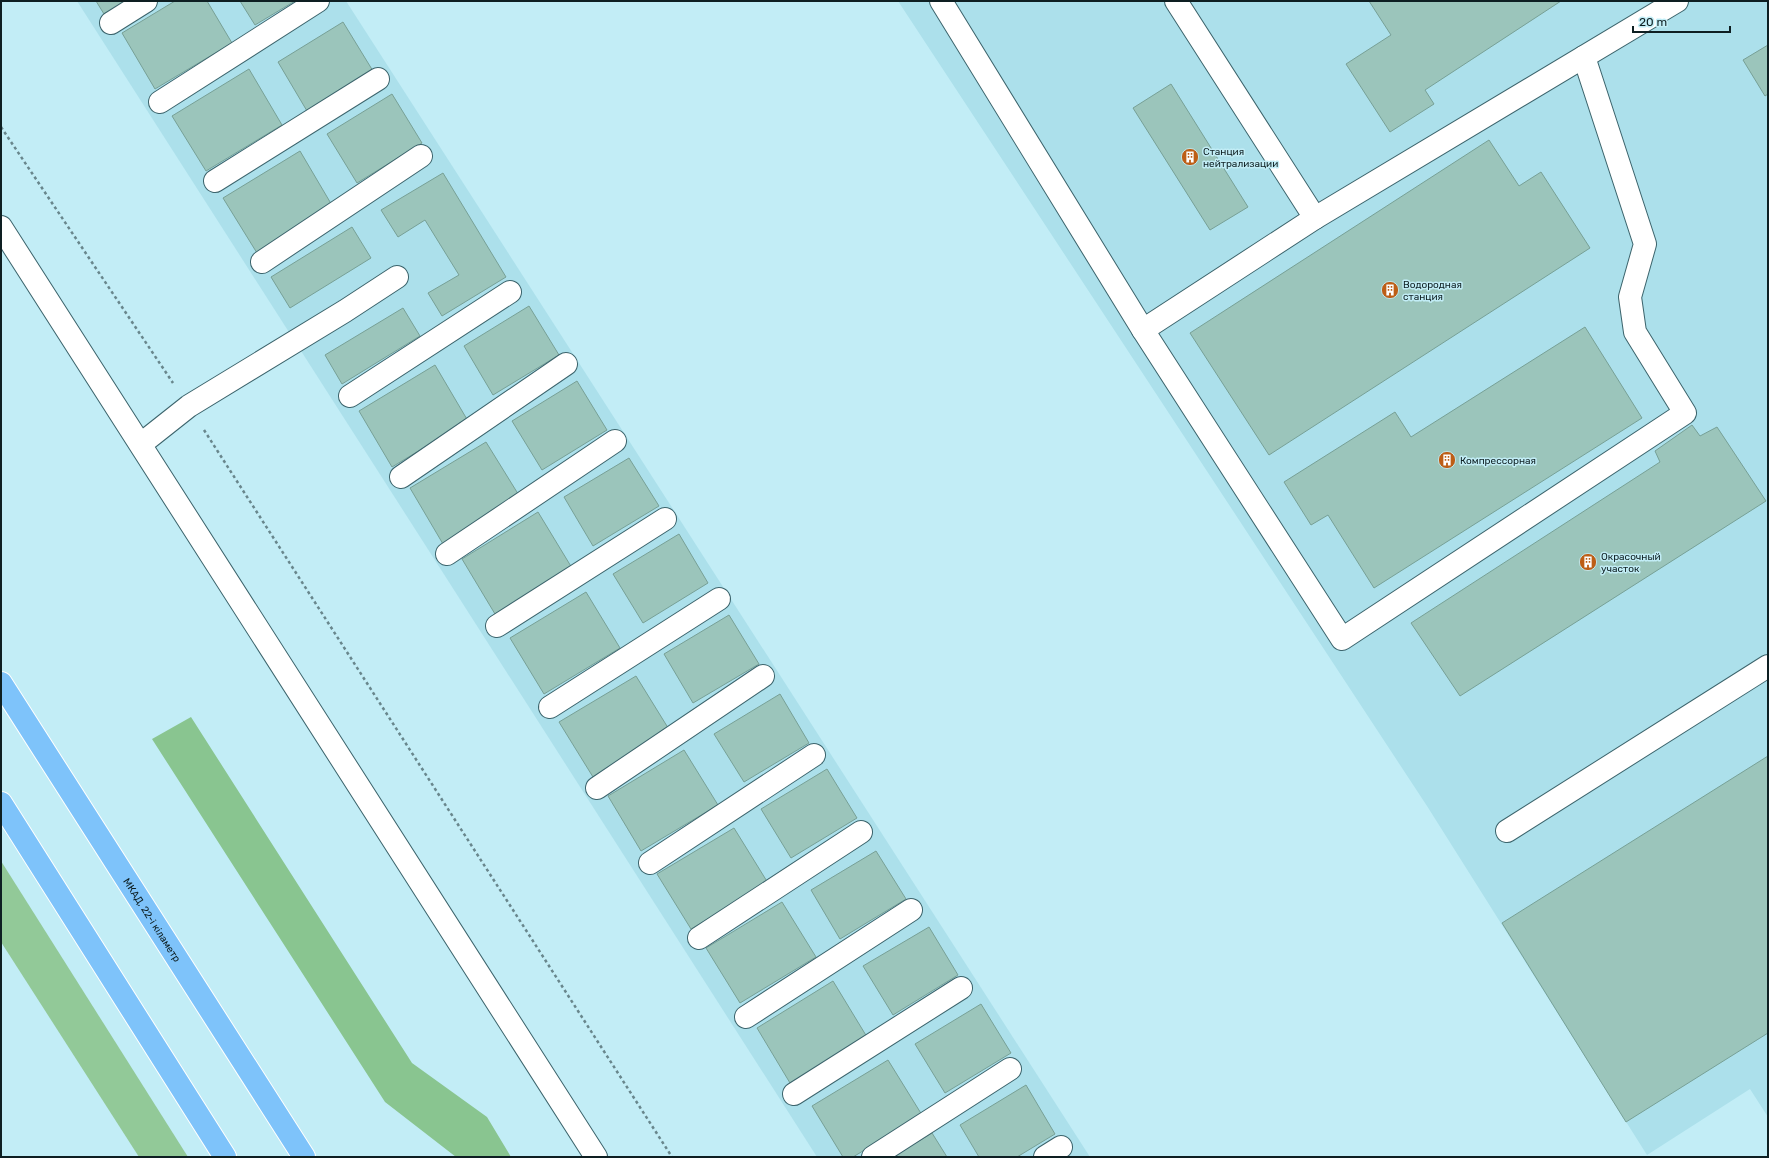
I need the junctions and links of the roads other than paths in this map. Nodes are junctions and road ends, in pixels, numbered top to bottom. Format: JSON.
{"nodes":[{"id":1,"x":146,"y":1,"type":"edge"},
{"id":2,"x":318,"y":1,"type":"edge"},
{"id":3,"x":941,"y":1,"type":"edge"},
{"id":4,"x":1176,"y":1,"type":"edge"},
{"id":5,"x":1677,"y":1,"type":"edge"},
{"id":6,"x":111,"y":23,"type":"dead end"},
{"id":7,"x":1584,"y":57,"type":"junction"},
{"id":8,"x":378,"y":79,"type":"dead end"},
{"id":9,"x":160,"y":102,"type":"dead end"},
{"id":10,"x":421,"y":156,"type":"dead end"},
{"id":11,"x":215,"y":181,"type":"dead end"},
{"id":12,"x":1315,"y":218,"type":"junction"},
{"id":13,"x":1,"y":227,"type":"edge"},
{"id":14,"x":262,"y":262,"type":"dead end"},
{"id":15,"x":397,"y":277,"type":"dead end"},
{"id":16,"x":510,"y":292,"type":"dead end"},
{"id":17,"x":1143,"y":330,"type":"junction"},
{"id":18,"x":566,"y":364,"type":"dead end"},
{"id":19,"x":350,"y":396,"type":"dead end"},
{"id":20,"x":615,"y":442,"type":"dead end"},
{"id":21,"x":141,"y":444,"type":"junction"},
{"id":22,"x":401,"y":477,"type":"dead end"},
{"id":23,"x":665,"y":519,"type":"dead end"},
{"id":24,"x":447,"y":554,"type":"dead end"},
{"id":25,"x":719,"y":599,"type":"dead end"},
{"id":26,"x":497,"y":626,"type":"dead end"},
{"id":27,"x":1768,"y":666,"type":"edge"},
{"id":28,"x":763,"y":676,"type":"dead end"},
{"id":29,"x":1,"y":683,"type":"edge"},
{"id":30,"x":550,"y":707,"type":"dead end"},
{"id":31,"x":814,"y":754,"type":"dead end"},
{"id":32,"x":597,"y":788,"type":"dead end"},
{"id":33,"x":1,"y":803,"type":"edge"},
{"id":34,"x":1506,"y":831,"type":"dead end"},
{"id":35,"x":861,"y":832,"type":"dead end"},
{"id":36,"x":650,"y":863,"type":"dead end"},
{"id":37,"x":911,"y":910,"type":"dead end"},
{"id":38,"x":699,"y":938,"type":"dead end"},
{"id":39,"x":961,"y":988,"type":"dead end"},
{"id":40,"x":746,"y":1017,"type":"dead end"},
{"id":41,"x":1010,"y":1069,"type":"dead end"},
{"id":42,"x":794,"y":1094,"type":"dead end"},
{"id":43,"x":225,"y":1157,"type":"edge"},
{"id":44,"x":304,"y":1157,"type":"edge"},
{"id":45,"x":596,"y":1157,"type":"edge"},
{"id":46,"x":873,"y":1157,"type":"edge"}],
"edges":[{"from":1,"to":6,"type":"street"},
{"from":2,"to":9,"type":"street"},
{"from":3,"to":17,"type":"street"},
{"from":4,"to":12,"type":"street"},
{"from":5,"to":7,"type":"street"},
{"from":7,"to":12,"type":"street"},
{"from":7,"to":17,"type":"street"},
{"from":8,"to":11,"type":"street"},
{"from":10,"to":14,"type":"street"},
{"from":12,"to":17,"type":"street"},
{"from":13,"to":21,"type":"street"},
{"from":15,"to":21,"type":"street"},
{"from":16,"to":19,"type":"street"},
{"from":18,"to":22,"type":"street"},
{"from":20,"to":24,"type":"street"},
{"from":21,"to":45,"type":"street"},
{"from":23,"to":26,"type":"street"},
{"from":25,"to":30,"type":"street"},
{"from":27,"to":34,"type":"street"},
{"from":28,"to":32,"type":"street"},
{"from":29,"to":44,"type":"highway","name":"МКАД, 22-і кіламетр"},
{"from":31,"to":36,"type":"street"},
{"from":33,"to":43,"type":"highway"},
{"from":35,"to":38,"type":"street"},
{"from":37,"to":40,"type":"street"},
{"from":39,"to":42,"type":"street"},
{"from":41,"to":46,"type":"street"}]}
